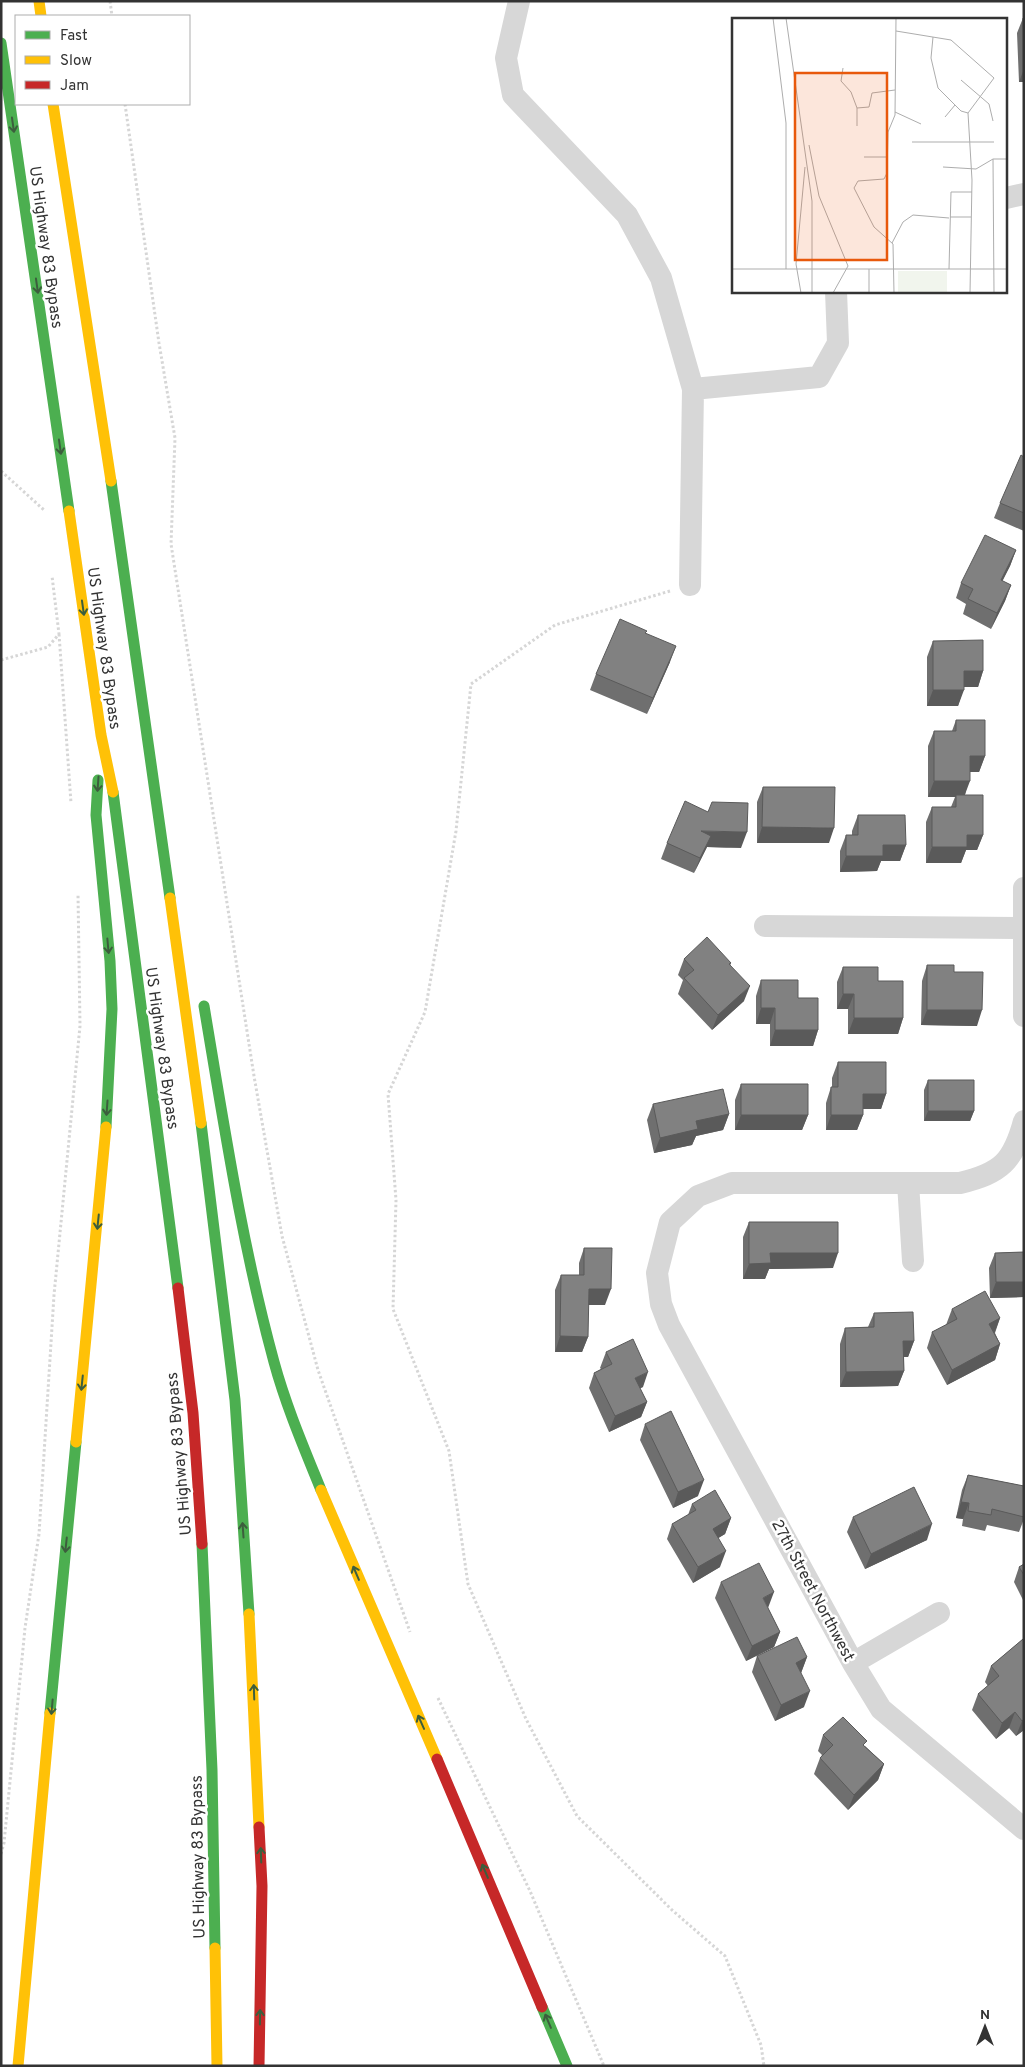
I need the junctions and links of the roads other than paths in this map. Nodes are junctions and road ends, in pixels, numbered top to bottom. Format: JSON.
{"nodes":[{"id":1,"x":39,"y":1,"type":"edge"},
{"id":2,"x":519,"y":1,"type":"edge"},
{"id":3,"x":41,"y":15,"type":"edge"},
{"id":4,"x":1,"y":42,"type":"edge"},
{"id":5,"x":53,"y":105,"type":"edge"},
{"id":6,"x":1024,"y":194,"type":"edge"},
{"id":7,"x":1008,"y":198,"type":"edge"},
{"id":8,"x":836,"y":292,"type":"edge"},
{"id":9,"x":693,"y":389,"type":"junction"},
{"id":10,"x":690,"y":585,"type":"road end"},
{"id":11,"x":101,"y":735,"type":"junction"},
{"id":12,"x":155,"y":794,"type":"junction"},
{"id":13,"x":178,"y":868,"type":"dead end"},
{"id":14,"x":1024,"y":888,"type":"edge"},
{"id":15,"x":765,"y":926,"type":"dead end"},
{"id":16,"x":1023,"y":928,"type":"edge"},
{"id":17,"x":202,"y":994,"type":"dead end"},
{"id":18,"x":1024,"y":1016,"type":"edge"},
{"id":19,"x":1024,"y":1120,"type":"edge"},
{"id":20,"x":908,"y":1183,"type":"junction"},
{"id":21,"x":913,"y":1261,"type":"dead end"},
{"id":22,"x":939,"y":1613,"type":"dead end"},
{"id":23,"x":853,"y":1663,"type":"junction"},
{"id":24,"x":1024,"y":1829,"type":"edge"},
{"id":25,"x":18,"y":2066,"type":"edge"},
{"id":26,"x":217,"y":2066,"type":"edge"},
{"id":27,"x":259,"y":2066,"type":"edge"},
{"id":28,"x":567,"y":2066,"type":"edge"}],
"edges":[{"from":1,"to":3,"type":"highway"},
{"from":2,"to":9,"type":"street"},
{"from":4,"to":11,"type":"highway","name":"US Highway 83 Bypass","one_way":true},
{"from":5,"to":12,"type":"highway","name":"US Highway 83 Bypass"},
{"from":6,"to":7,"type":"street"},
{"from":8,"to":9,"type":"street"},
{"from":9,"to":10,"type":"street"},
{"from":11,"to":25,"type":"highway","one_way":true},
{"from":11,"to":26,"type":"highway","name":"US Highway 83 Bypass"},
{"from":12,"to":13,"type":"highway"},
{"from":27,"to":12,"type":"highway","name":"US Highway 83 Bypass","one_way":true},
{"from":14,"to":16,"type":"street"},
{"from":15,"to":16,"type":"street"},
{"from":16,"to":18,"type":"street"},
{"from":28,"to":17,"type":"highway","one_way":true},
{"from":19,"to":20,"type":"street","name":"27th Street Northwest"},
{"from":20,"to":21,"type":"street"},
{"from":20,"to":23,"type":"street","name":"27th Street Northwest"},
{"from":22,"to":23,"type":"street"},
{"from":23,"to":24,"type":"street","name":"27th Street Northwest"}]}
